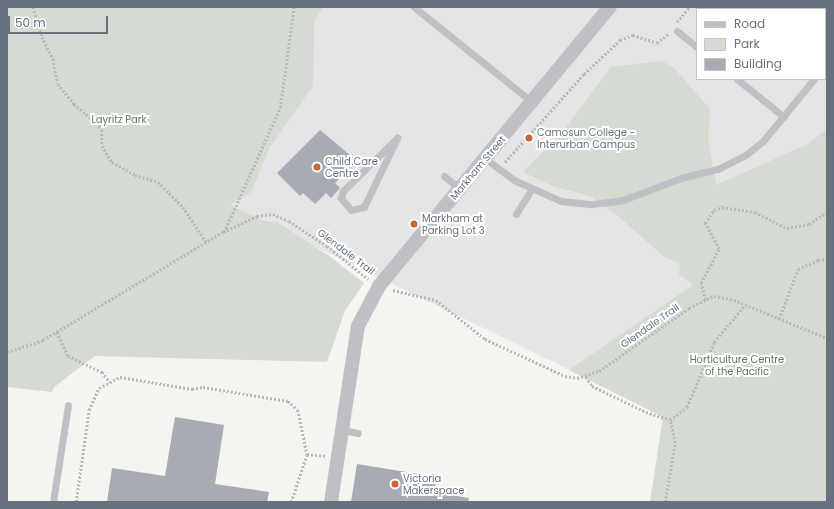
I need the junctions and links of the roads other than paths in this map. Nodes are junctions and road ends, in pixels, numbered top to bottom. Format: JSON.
{"nodes":[{"id":1,"x":414,"y":7,"type":"edge"},
{"id":2,"x":610,"y":7,"type":"edge"},
{"id":3,"x":677,"y":30,"type":"dead end"},
{"id":4,"x":696,"y":46,"type":"edge"},
{"id":5,"x":738,"y":80,"type":"edge"},
{"id":6,"x":813,"y":80,"type":"edge"},
{"id":7,"x":532,"y":102,"type":"junction"},
{"id":8,"x":784,"y":117,"type":"junction"},
{"id":9,"x":397,"y":138,"type":"joint"},
{"id":10,"x":486,"y":159,"type":"junction"},
{"id":11,"x":444,"y":176,"type":"dead end"},
{"id":12,"x":460,"y":190,"type":"junction"},
{"id":13,"x":531,"y":190,"type":"junction"},
{"id":14,"x":516,"y":214,"type":"dead end"},
{"id":15,"x":68,"y":405,"type":"dead end"},
{"id":16,"x":342,"y":430,"type":"junction"},
{"id":17,"x":358,"y":433,"type":"dead end"},
{"id":18,"x":53,"y":502,"type":"edge"},
{"id":19,"x":332,"y":502,"type":"edge"}],
"edges":[{"from":1,"to":7,"type":"lane"},
{"from":2,"to":7,"type":"street","name":"Markham Street"},
{"from":3,"to":4,"type":"lane"},
{"from":5,"to":8,"type":"lane"},
{"from":6,"to":8,"type":"lane"},
{"from":7,"to":10,"type":"street","name":"Markham Street"},
{"from":8,"to":13,"type":"lane"},
{"from":9,"to":9,"type":"lane"},
{"from":10,"to":12,"type":"street","name":"Markham Street"},
{"from":10,"to":13,"type":"lane"},
{"from":11,"to":12,"type":"lane"},
{"from":12,"to":16,"type":"street","name":"Markham Street"},
{"from":13,"to":14,"type":"lane"},
{"from":15,"to":18,"type":"lane"},
{"from":16,"to":17,"type":"lane"},
{"from":16,"to":19,"type":"street","name":"Markham Street"}]}
